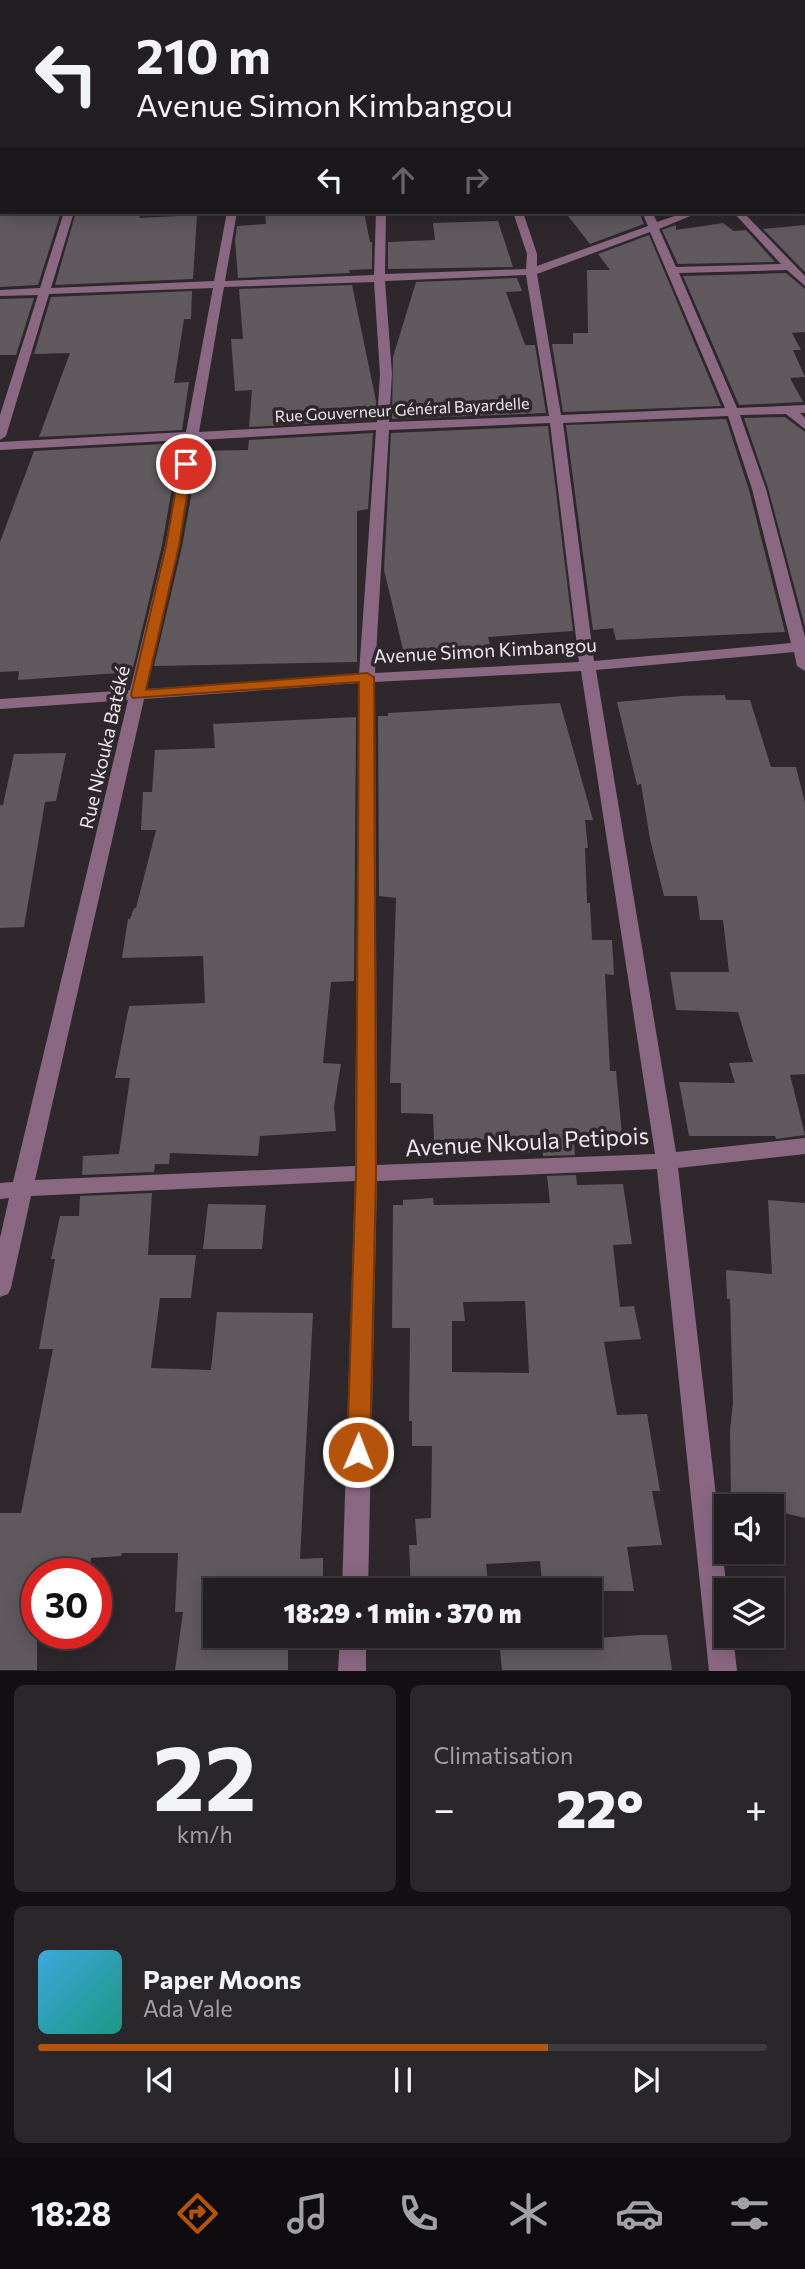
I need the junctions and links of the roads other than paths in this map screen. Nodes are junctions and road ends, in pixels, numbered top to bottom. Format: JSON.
{"nodes":[{"id":1,"x":68,"y":214,"type":"edge"},
{"id":2,"x":232,"y":214,"type":"edge"},
{"id":3,"x":381,"y":214,"type":"edge"},
{"id":4,"x":519,"y":214,"type":"edge"},
{"id":5,"x":648,"y":214,"type":"edge"},
{"id":6,"x":689,"y":214,"type":"edge"},
{"id":7,"x":740,"y":214,"type":"edge"},
{"id":8,"x":653,"y":226,"type":"junction"},
{"id":9,"x":787,"y":267,"type":"junction"},
{"id":10,"x":671,"y":270,"type":"junction"},
{"id":11,"x":531,"y":272,"type":"junction"},
{"id":12,"x":379,"y":279,"type":"junction"},
{"id":13,"x":805,"y":283,"type":"edge"},
{"id":14,"x":218,"y":285,"type":"junction"},
{"id":15,"x":45,"y":291,"type":"junction"},
{"id":16,"x":0,"y":293,"type":"edge"},
{"id":17,"x":805,"y":408,"type":"edge"},
{"id":18,"x":790,"y":410,"type":"junction"},
{"id":19,"x":733,"y":412,"type":"junction"},
{"id":20,"x":556,"y":420,"type":"junction"},
{"id":21,"x":805,"y":425,"type":"edge"},
{"id":22,"x":383,"y":426,"type":"junction"},
{"id":23,"x":0,"y":436,"type":"edge"},
{"id":24,"x":191,"y":437,"type":"junction"},
{"id":25,"x":0,"y":446,"type":"edge"},
{"id":26,"x":802,"y":646,"type":"edge"},
{"id":27,"x":589,"y":666,"type":"junction"},
{"id":28,"x":805,"y":667,"type":"edge"},
{"id":29,"x":367,"y":677,"type":"junction"},
{"id":30,"x":138,"y":695,"type":"junction"},
{"id":31,"x":0,"y":704,"type":"edge"},
{"id":32,"x":805,"y":1146,"type":"edge"},
{"id":33,"x":667,"y":1161,"type":"junction"},
{"id":34,"x":366,"y":1174,"type":"junction"},
{"id":35,"x":23,"y":1189,"type":"junction"},
{"id":36,"x":0,"y":1191,"type":"edge"},
{"id":37,"x":0,"y":1289,"type":"edge"},
{"id":38,"x":355,"y":1578,"type":"edge"},
{"id":39,"x":353,"y":1648,"type":"edge"},
{"id":40,"x":352,"y":1671,"type":"edge"},
{"id":41,"x":723,"y":1671,"type":"edge"}],
"edges":[{"from":1,"to":15,"type":"street"},
{"from":2,"to":14,"type":"street","name":"Rue Nkouka Batéké"},
{"from":3,"to":12,"type":"street"},
{"from":4,"to":11,"type":"street"},
{"from":5,"to":8,"type":"street"},
{"from":6,"to":8,"type":"street"},
{"from":7,"to":9,"type":"street"},
{"from":8,"to":10,"type":"street"},
{"from":8,"to":11,"type":"street"},
{"from":9,"to":10,"type":"street"},
{"from":9,"to":13,"type":"street"},
{"from":10,"to":19,"type":"street"},
{"from":11,"to":12,"type":"street"},
{"from":11,"to":20,"type":"street"},
{"from":12,"to":14,"type":"street"},
{"from":12,"to":22,"type":"street"},
{"from":14,"to":15,"type":"street"},
{"from":14,"to":24,"type":"street","name":"Rue Nkouka Batéké"},
{"from":15,"to":16,"type":"street"},
{"from":15,"to":23,"type":"street"},
{"from":17,"to":18,"type":"street","name":"Rue Gouverneur Général Bayardelle"},
{"from":18,"to":19,"type":"street","name":"Rue Gouverneur Général Bayardelle"},
{"from":18,"to":21,"type":"street"},
{"from":19,"to":20,"type":"street","name":"Rue Gouverneur Général Bayardelle"},
{"from":19,"to":26,"type":"street"},
{"from":20,"to":22,"type":"street","name":"Rue Gouverneur Général Bayardelle"},
{"from":20,"to":27,"type":"street"},
{"from":22,"to":24,"type":"street","name":"Rue Gouverneur Général Bayardelle"},
{"from":22,"to":29,"type":"street"},
{"from":24,"to":25,"type":"street","name":"Rue Gouverneur Général Bayardelle"},
{"from":24,"to":30,"type":"street","name":"Rue Nkouka Batéké"},
{"from":26,"to":27,"type":"street","name":"Avenue Simon Kimbangou"},
{"from":26,"to":28,"type":"street"},
{"from":27,"to":29,"type":"street","name":"Avenue Simon Kimbangou"},
{"from":27,"to":33,"type":"street"},
{"from":29,"to":30,"type":"street","name":"Avenue Simon Kimbangou"},
{"from":29,"to":34,"type":"street"},
{"from":30,"to":31,"type":"street","name":"Avenue Simon Kimbangou"},
{"from":30,"to":35,"type":"street","name":"Rue Nkouka Batéké"},
{"from":32,"to":33,"type":"street","name":"Avenue Nkoula Petipois"},
{"from":33,"to":34,"type":"street","name":"Avenue Nkoula Petipois"},
{"from":33,"to":41,"type":"street"},
{"from":34,"to":35,"type":"street","name":"Avenue Nkoula Petipois"},
{"from":34,"to":38,"type":"street"},
{"from":35,"to":36,"type":"street","name":"Avenue Nkoula Petipois"},
{"from":35,"to":37,"type":"street","name":"Rue Nkouka Batéké"},
{"from":39,"to":40,"type":"street"}]}
